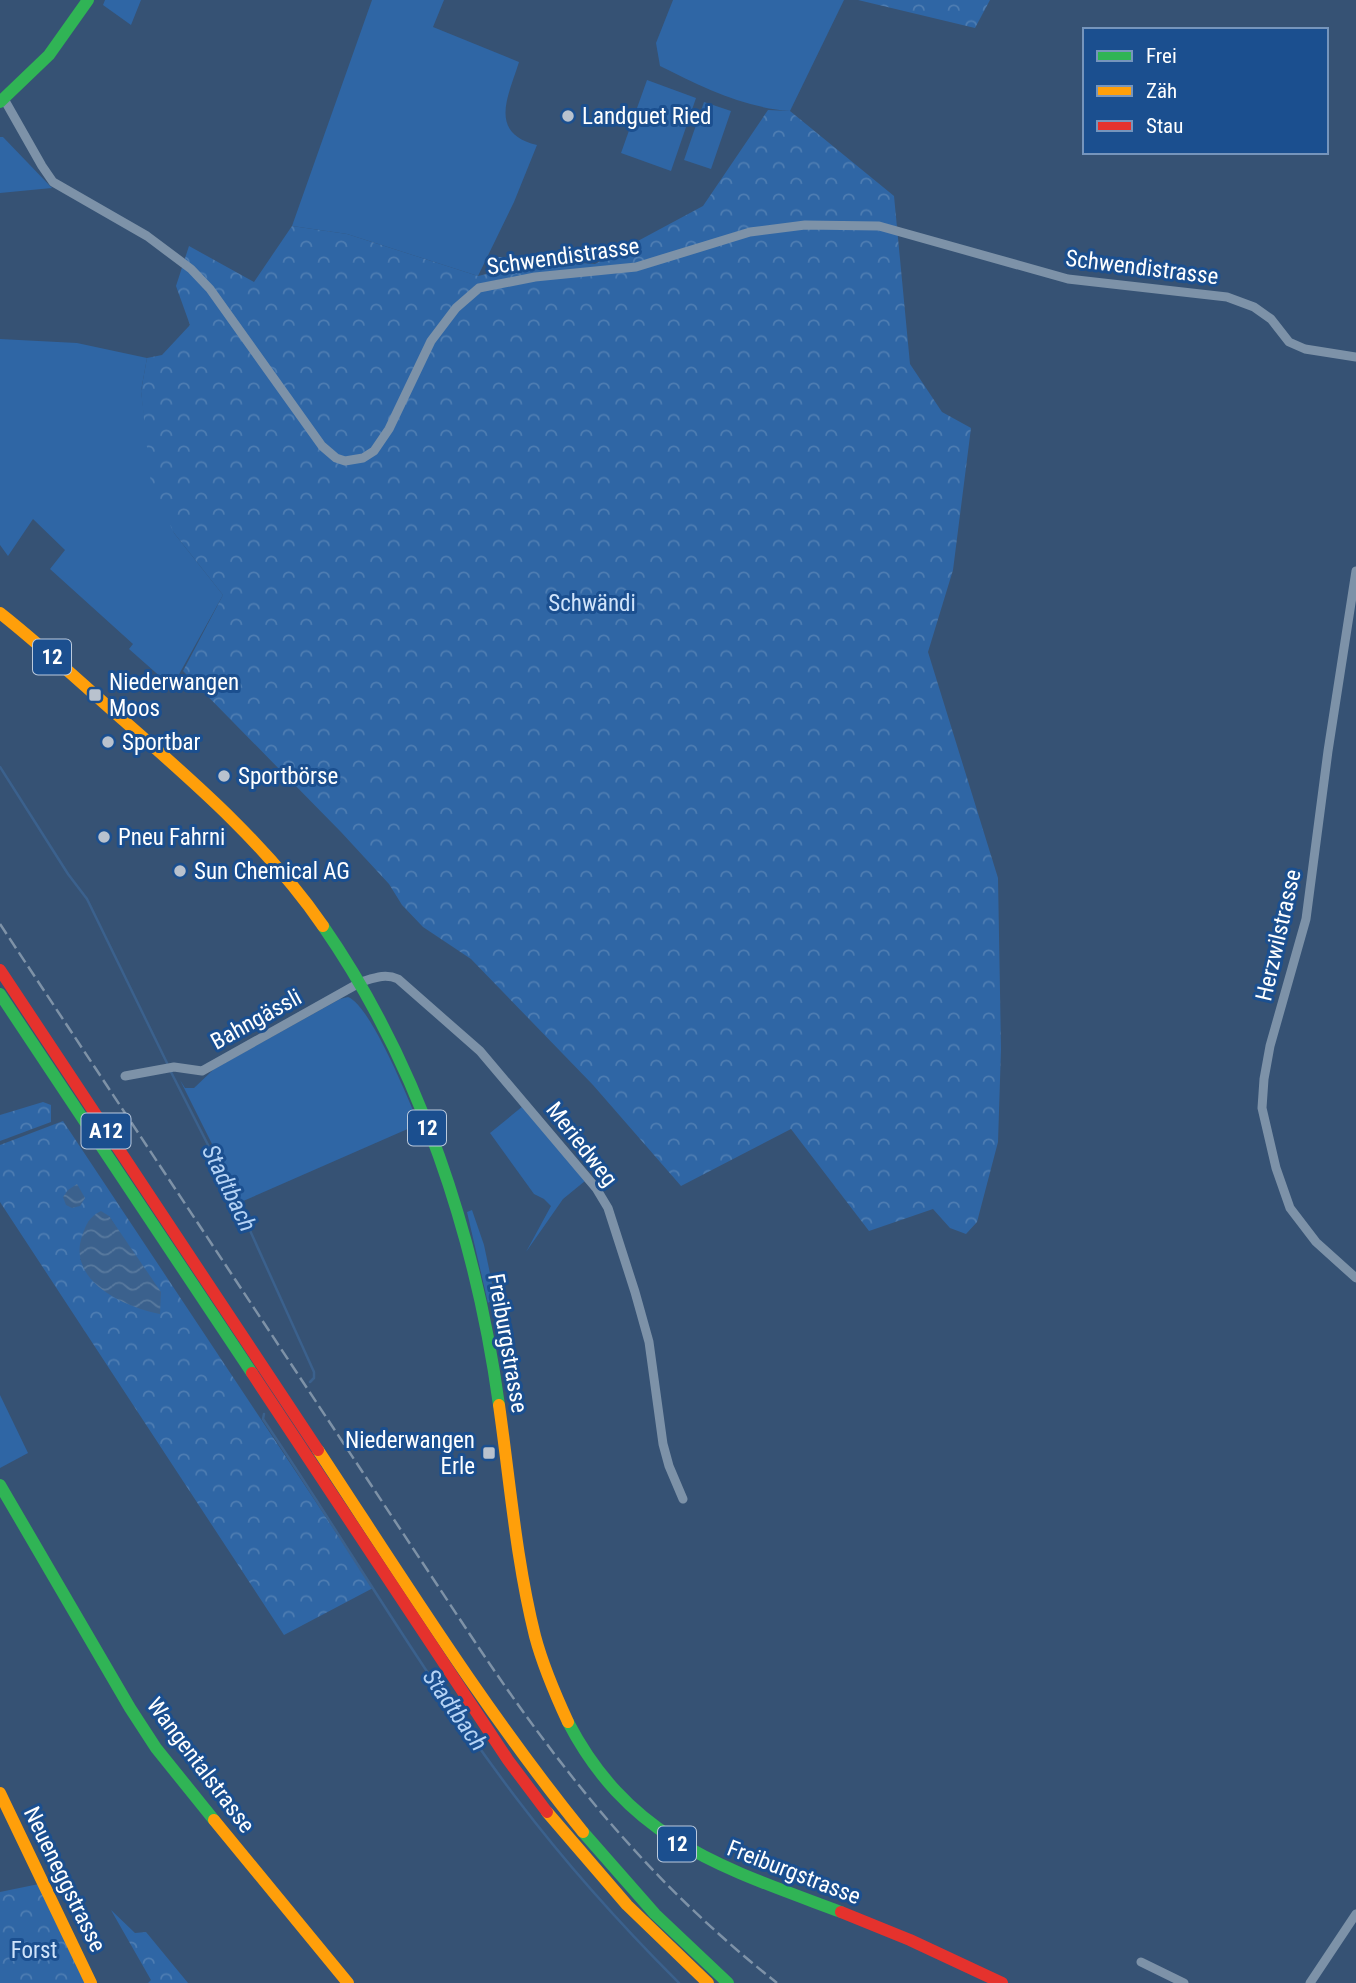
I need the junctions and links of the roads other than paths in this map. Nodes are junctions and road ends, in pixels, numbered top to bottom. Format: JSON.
{"nodes":[{"id":1,"x":88,"y":0,"type":"edge"},
{"id":2,"x":2,"y":101,"type":"edge"},
{"id":3,"x":1356,"y":356,"type":"edge"},
{"id":4,"x":1356,"y":571,"type":"edge"},
{"id":5,"x":0,"y":613,"type":"edge"},
{"id":6,"x":0,"y":970,"type":"edge"},
{"id":7,"x":361,"y":982,"type":"junction"},
{"id":8,"x":0,"y":994,"type":"edge"},
{"id":9,"x":125,"y":1076,"type":"dead end"},
{"id":10,"x":1356,"y":1278,"type":"edge"},
{"id":11,"x":0,"y":1485,"type":"edge"},
{"id":12,"x":684,"y":1499,"type":"dead end"},
{"id":13,"x":0,"y":1793,"type":"edge"},
{"id":14,"x":1356,"y":1914,"type":"edge"},
{"id":15,"x":1141,"y":1962,"type":"dead end"},
{"id":16,"x":91,"y":1983,"type":"edge"},
{"id":17,"x":348,"y":1983,"type":"edge"},
{"id":18,"x":708,"y":1983,"type":"edge"},
{"id":19,"x":728,"y":1983,"type":"edge"},
{"id":20,"x":1002,"y":1983,"type":"edge"},
{"id":21,"x":1184,"y":1983,"type":"edge"},
{"id":22,"x":1310,"y":1983,"type":"edge"}],
"edges":[{"from":1,"to":2,"type":"main road"},
{"from":2,"to":3,"type":"street","name":"Schwendistrasse"},
{"from":4,"to":10,"type":"street","name":"Herzwilstrasse"},
{"from":5,"to":7,"type":"main road","name":"Freiburgstrasse","number":"12"},
{"from":6,"to":19,"type":"main road","number":"A12"},
{"from":7,"to":9,"type":"street","name":"Bahngässli"},
{"from":7,"to":12,"type":"street","name":"Meriedweg"},
{"from":7,"to":20,"type":"main road","name":"Freiburgstrasse","number":"12"},
{"from":8,"to":18,"type":"main road","number":"A12"},
{"from":11,"to":17,"type":"main road","name":"Wangentalstrasse"},
{"from":13,"to":16,"type":"main road","name":"Neueneggstrasse"},
{"from":14,"to":22,"type":"street"},
{"from":15,"to":21,"type":"street"}]}
